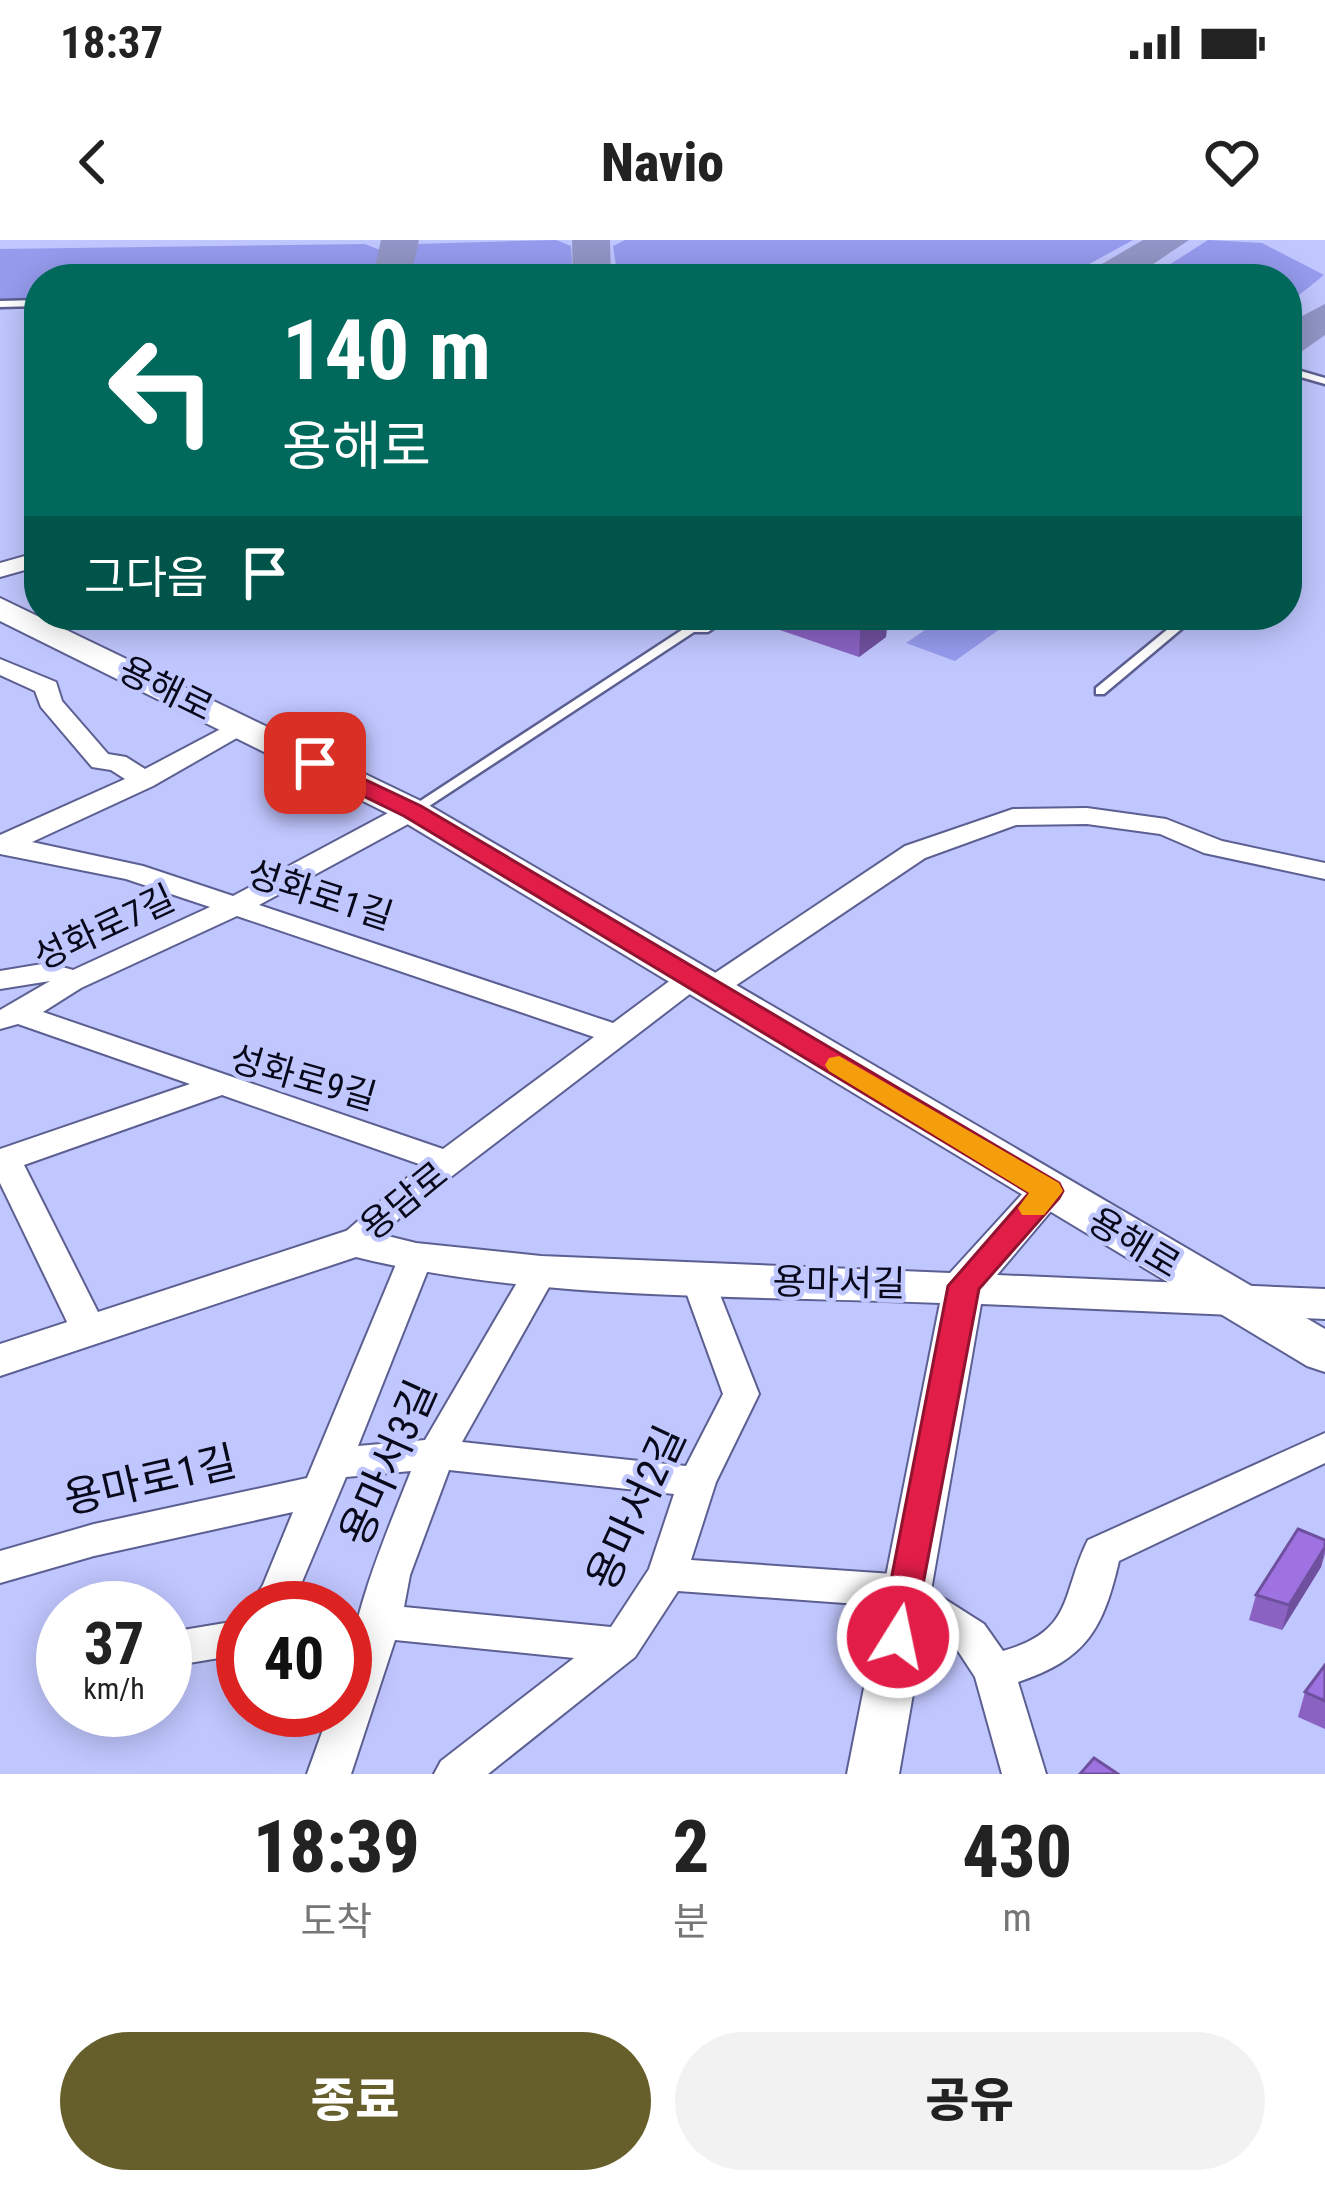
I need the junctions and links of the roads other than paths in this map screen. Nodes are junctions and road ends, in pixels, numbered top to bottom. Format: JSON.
{"nodes":[{"id":1,"x":45,"y":630,"type":"edge"},
{"id":2,"x":689,"y":630,"type":"edge"},
{"id":3,"x":1174,"y":630,"type":"edge"},
{"id":4,"x":0,"y":666,"type":"edge"},
{"id":5,"x":1100,"y":691,"type":"dead end"},
{"id":6,"x":243,"y":727,"type":"junction"},
{"id":7,"x":144,"y":780,"type":"junction"},
{"id":8,"x":412,"y":811,"type":"junction"},
{"id":9,"x":2,"y":844,"type":"edge"},
{"id":10,"x":1325,"y":871,"type":"edge"},
{"id":11,"x":237,"y":910,"type":"junction"},
{"id":12,"x":0,"y":980,"type":"edge"},
{"id":13,"x":75,"y":980,"type":"junction"},
{"id":14,"x":703,"y":982,"type":"junction"},
{"id":15,"x":10,"y":1017,"type":"edge"},
{"id":16,"x":612,"y":1033,"type":"junction"},
{"id":17,"x":216,"y":1086,"type":"junction"},
{"id":18,"x":2,"y":1160,"type":"edge"},
{"id":19,"x":449,"y":1163,"type":"junction"},
{"id":20,"x":1048,"y":1191,"type":"junction"},
{"id":21,"x":355,"y":1242,"type":"junction"},
{"id":22,"x":416,"y":1257,"type":"junction"},
{"id":23,"x":541,"y":1271,"type":"junction"},
{"id":24,"x":700,"y":1281,"type":"junction"},
{"id":25,"x":964,"y":1286,"type":"junction"},
{"id":26,"x":1228,"y":1299,"type":"junction"},
{"id":27,"x":1325,"y":1304,"type":"edge"},
{"id":28,"x":88,"y":1328,"type":"junction"},
{"id":29,"x":1325,"y":1353,"type":"edge"},
{"id":30,"x":0,"y":1360,"type":"edge"},
{"id":31,"x":1325,"y":1447,"type":"edge"},
{"id":32,"x":436,"y":1454,"type":"junction"},
{"id":33,"x":329,"y":1477,"type":"junction"},
{"id":34,"x":698,"y":1482,"type":"junction"},
{"id":35,"x":0,"y":1567,"type":"edge"},
{"id":36,"x":667,"y":1574,"type":"junction"},
{"id":37,"x":285,"y":1581,"type":"edge"},
{"id":38,"x":907,"y":1591,"type":"junction"},
{"id":39,"x":381,"y":1622,"type":"junction"},
{"id":40,"x":621,"y":1646,"type":"junction"},
{"id":41,"x":994,"y":1671,"type":"junction"},
{"id":42,"x":329,"y":1774,"type":"edge"},
{"id":43,"x":456,"y":1774,"type":"edge"},
{"id":44,"x":874,"y":1774,"type":"edge"},
{"id":45,"x":1024,"y":1774,"type":"edge"}],
"edges":[{"from":1,"to":6,"type":"main road","name":"용해로"},
{"from":2,"to":8,"type":"lane"},
{"from":3,"to":5,"type":"lane"},
{"from":4,"to":7,"type":"street"},
{"from":6,"to":7,"type":"street"},
{"from":6,"to":8,"type":"main road","name":"용해로"},
{"from":7,"to":9,"type":"street"},
{"from":8,"to":11,"type":"street","name":"성화로7길"},
{"from":8,"to":14,"type":"main road","name":"용해로"},
{"from":9,"to":11,"type":"street","name":"성화로1길"},
{"from":10,"to":14,"type":"street","name":"용담로"},
{"from":11,"to":13,"type":"street","name":"성화로7길"},
{"from":11,"to":16,"type":"street","name":"성화로1길"},
{"from":12,"to":13,"type":"street"},
{"from":13,"to":15,"type":"street","name":"성화로7길"},
{"from":14,"to":16,"type":"street","name":"용담로"},
{"from":14,"to":20,"type":"main road","name":"용해로"},
{"from":15,"to":17,"type":"street","name":"성화로7길"},
{"from":16,"to":19,"type":"street","name":"용담로"},
{"from":17,"to":18,"type":"street","name":"성화로9길"},
{"from":17,"to":19,"type":"street","name":"성화로9길"},
{"from":18,"to":28,"type":"street"},
{"from":19,"to":21,"type":"street","name":"용담로"},
{"from":20,"to":25,"type":"street"},
{"from":20,"to":26,"type":"main road","name":"용해로"},
{"from":21,"to":22,"type":"street","name":"용마서길"},
{"from":21,"to":28,"type":"street","name":"용담로"},
{"from":22,"to":23,"type":"street","name":"용마서길"},
{"from":22,"to":33,"type":"street"},
{"from":23,"to":24,"type":"street","name":"용마서길"},
{"from":23,"to":32,"type":"street","name":"용마서3길"},
{"from":24,"to":25,"type":"street","name":"용마서길"},
{"from":24,"to":34,"type":"street","name":"용마서2길"},
{"from":25,"to":26,"type":"street","name":"용마서길"},
{"from":25,"to":38,"type":"street"},
{"from":26,"to":27,"type":"street","name":"용마서길"},
{"from":26,"to":29,"type":"main road","name":"용해로"},
{"from":28,"to":30,"type":"street","name":"용담로"},
{"from":31,"to":41,"type":"street"},
{"from":32,"to":33,"type":"street","name":"용마로1길"},
{"from":32,"to":34,"type":"street","name":"용마로1길"},
{"from":32,"to":39,"type":"street","name":"용마서3길"},
{"from":33,"to":35,"type":"street","name":"용마로1길"},
{"from":33,"to":37,"type":"street"},
{"from":34,"to":36,"type":"street","name":"용마서2길"},
{"from":36,"to":38,"type":"street"},
{"from":36,"to":40,"type":"street","name":"용마서2길"},
{"from":38,"to":41,"type":"street"},
{"from":38,"to":44,"type":"street"},
{"from":39,"to":40,"type":"street"},
{"from":39,"to":42,"type":"street","name":"용마서3길"},
{"from":40,"to":43,"type":"street","name":"용마서2길"},
{"from":41,"to":45,"type":"street"}]}
